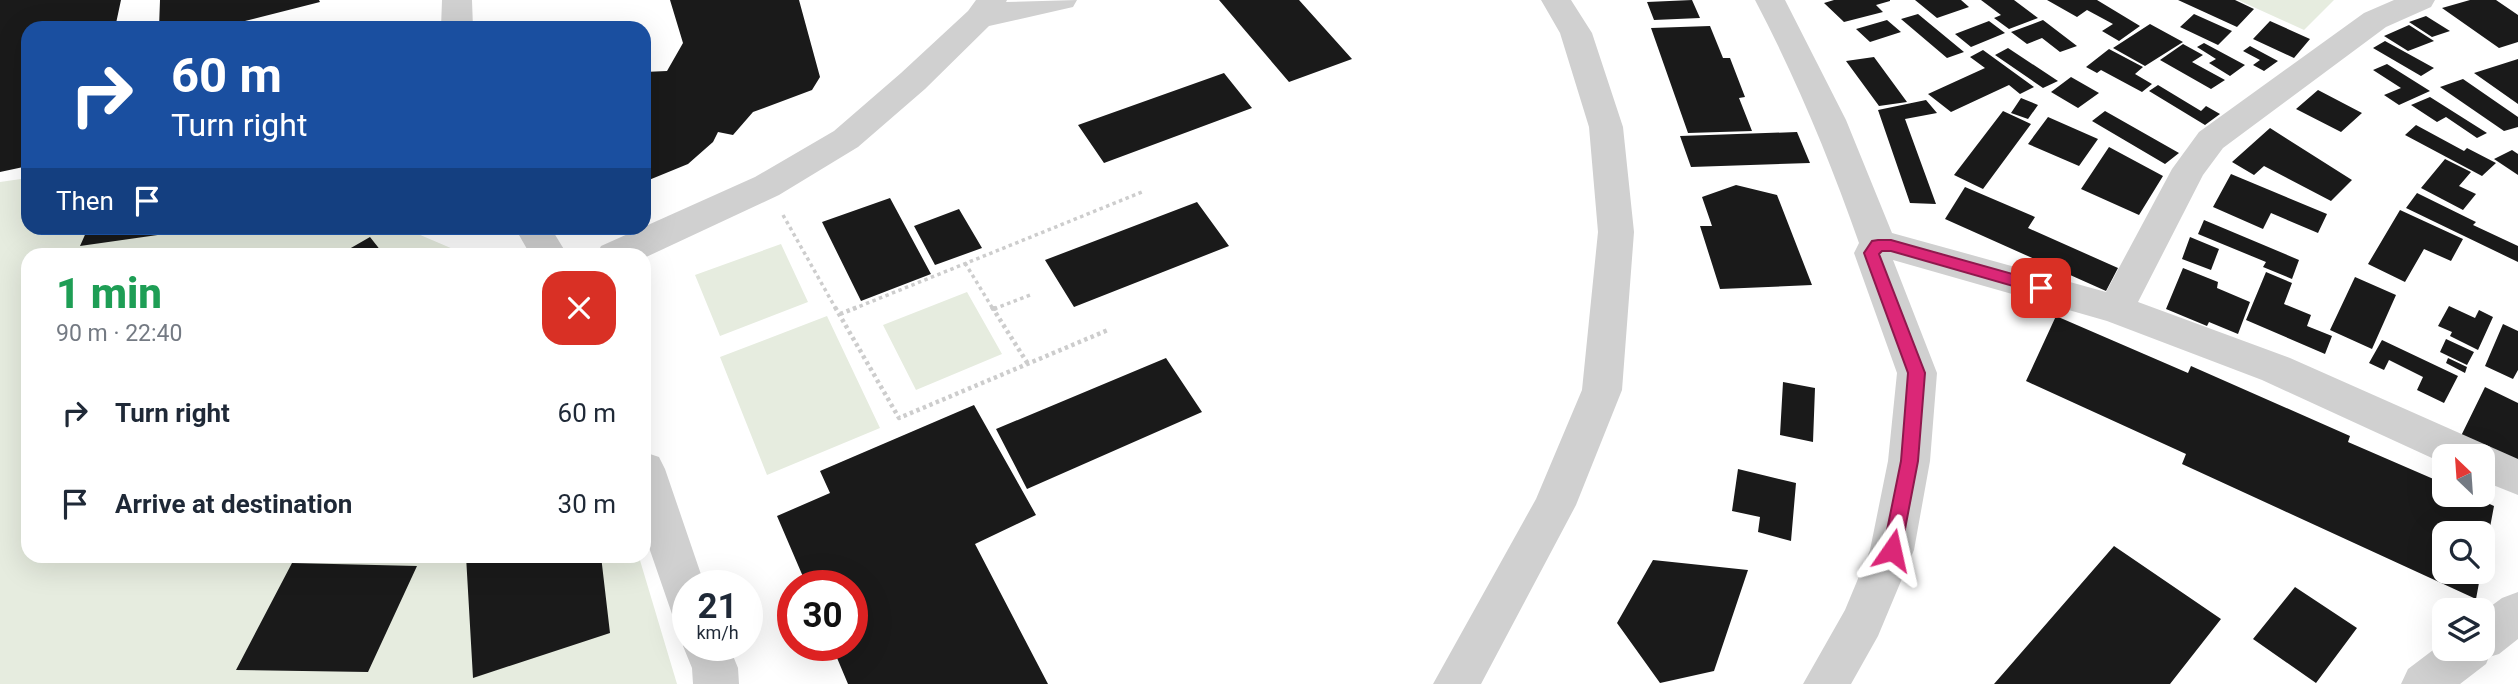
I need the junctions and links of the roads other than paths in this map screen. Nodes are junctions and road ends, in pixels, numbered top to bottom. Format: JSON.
{"nodes":[{"id":1,"x":457,"y":0,"type":"edge"},
{"id":2,"x":1062,"y":0,"type":"edge"},
{"id":3,"x":1556,"y":0,"type":"edge"},
{"id":4,"x":1770,"y":0,"type":"edge"},
{"id":5,"x":2420,"y":0,"type":"edge"},
{"id":6,"x":985,"y":9,"type":"edge"},
{"id":7,"x":457,"y":21,"type":"edge"},
{"id":8,"x":1878,"y":245,"type":"junction"},
{"id":9,"x":631,"y":248,"type":"edge"},
{"id":10,"x":2116,"y":309,"type":"junction"},
{"id":11,"x":2442,"y":444,"type":"edge"},
{"id":12,"x":2496,"y":468,"type":"edge"},
{"id":13,"x":2518,"y":478,"type":"edge"},
{"id":14,"x":651,"y":490,"type":"edge"},
{"id":15,"x":678,"y":570,"type":"edge"},
{"id":16,"x":2518,"y":612,"type":"edge"},
{"id":17,"x":2495,"y":630,"type":"edge"},
{"id":18,"x":712,"y":661,"type":"edge"},
{"id":19,"x":2454,"y":661,"type":"edge"},
{"id":20,"x":716,"y":684,"type":"edge"},
{"id":21,"x":1456,"y":684,"type":"edge"},
{"id":22,"x":1826,"y":684,"type":"edge"},
{"id":23,"x":2424,"y":684,"type":"edge"}],
"edges":[{"from":1,"to":7,"type":"street"},
{"from":2,"to":6,"type":"street"},
{"from":3,"to":21,"type":"street"},
{"from":4,"to":8,"type":"street"},
{"from":5,"to":10,"type":"street"},
{"from":6,"to":9,"type":"street"},
{"from":8,"to":10,"type":"street"},
{"from":8,"to":22,"type":"street"},
{"from":10,"to":11,"type":"street"},
{"from":12,"to":13,"type":"street"},
{"from":14,"to":15,"type":"street"},
{"from":16,"to":17,"type":"street"},
{"from":18,"to":20,"type":"street"},
{"from":19,"to":23,"type":"street"}]}
